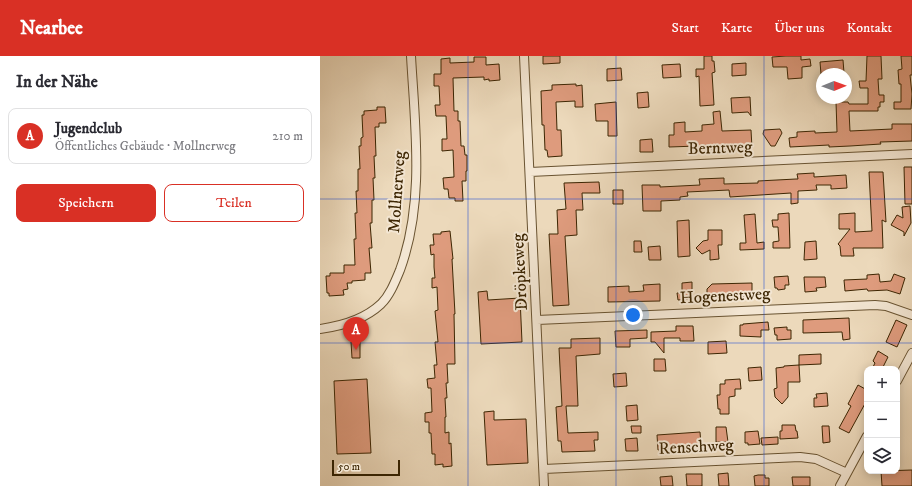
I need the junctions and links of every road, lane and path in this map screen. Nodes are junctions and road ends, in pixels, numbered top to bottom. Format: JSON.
{"nodes":[{"id":1,"x":411,"y":56,"type":"edge"},
{"id":2,"x":524,"y":56,"type":"edge"},
{"id":3,"x":912,"y":154,"type":"edge"},
{"id":4,"x":530,"y":172,"type":"junction"},
{"id":5,"x":912,"y":315,"type":"edge"},
{"id":6,"x":537,"y":320,"type":"junction"},
{"id":7,"x":320,"y":329,"type":"edge"},
{"id":8,"x":912,"y":353,"type":"edge"},
{"id":9,"x":900,"y":375,"type":"edge"},
{"id":10,"x":866,"y":438,"type":"edge"},
{"id":11,"x":544,"y":469,"type":"junction"},
{"id":12,"x":847,"y":473,"type":"junction"},
{"id":13,"x":544,"y":486,"type":"edge"},
{"id":14,"x":840,"y":486,"type":"edge"}],
"edges":[{"from":1,"to":7,"type":"street","name":"Mollnerweg"},
{"from":2,"to":4,"type":"street","name":"Dröpkeweg"},
{"from":3,"to":4,"type":"street","name":"Berntweg"},
{"from":4,"to":6,"type":"street","name":"Dröpkeweg"},
{"from":5,"to":6,"type":"street","name":"Hogenestweg"},
{"from":6,"to":11,"type":"street","name":"Dröpkeweg"},
{"from":8,"to":9,"type":"street"},
{"from":10,"to":12,"type":"street"},
{"from":11,"to":12,"type":"street","name":"Renschweg"},
{"from":11,"to":13,"type":"street","name":"Dröpkeweg"},
{"from":12,"to":14,"type":"street"}]}
